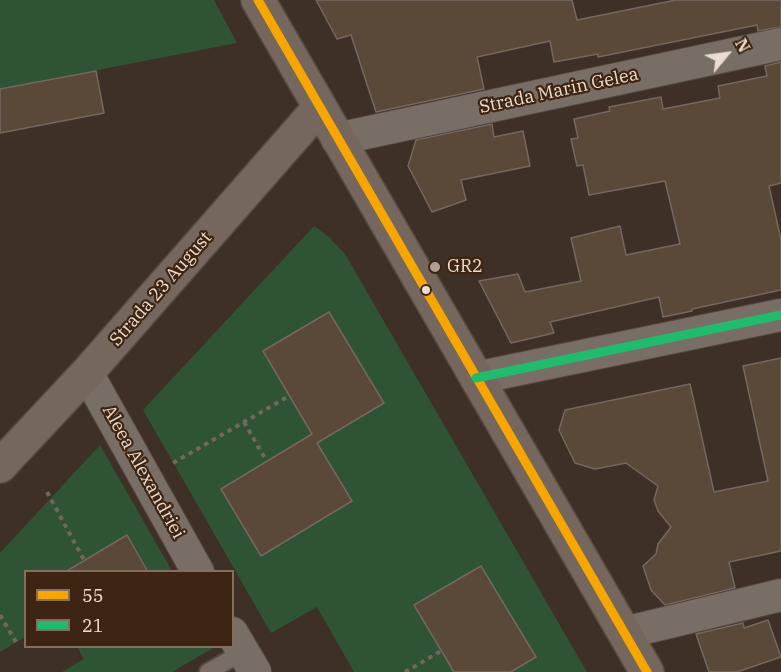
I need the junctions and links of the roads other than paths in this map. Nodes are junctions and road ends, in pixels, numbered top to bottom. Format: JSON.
{"nodes":[{"id":1,"x":258,"y":0,"type":"edge"},
{"id":2,"x":781,"y":44,"type":"edge"},
{"id":3,"x":319,"y":108,"type":"junction"},
{"id":4,"x":337,"y":139,"type":"junction"},
{"id":5,"x":781,"y":315,"type":"edge"},
{"id":6,"x":87,"y":373,"type":"junction"},
{"id":7,"x":476,"y":378,"type":"junction"},
{"id":8,"x":0,"y":466,"type":"edge"},
{"id":9,"x":197,"y":570,"type":"edge"},
{"id":10,"x":781,"y":595,"type":"edge"},
{"id":11,"x":624,"y":633,"type":"junction"},
{"id":12,"x":243,"y":652,"type":"edge"},
{"id":13,"x":208,"y":672,"type":"edge"},
{"id":14,"x":647,"y":672,"type":"edge"}],
"edges":[{"from":1,"to":3,"type":"main road"},
{"from":2,"to":4,"type":"street","name":"Strada Marin Gelea"},
{"from":3,"to":4,"type":"main road"},
{"from":3,"to":6,"type":"main road","name":"Strada 23 August"},
{"from":4,"to":7,"type":"main road"},
{"from":5,"to":7,"type":"street"},
{"from":6,"to":8,"type":"main road","name":"Strada 23 August"},
{"from":6,"to":9,"type":"street","name":"Aleea Alexandriei"},
{"from":7,"to":11,"type":"main road"},
{"from":10,"to":11,"type":"street"},
{"from":11,"to":14,"type":"main road"},
{"from":12,"to":13,"type":"lane"}]}
